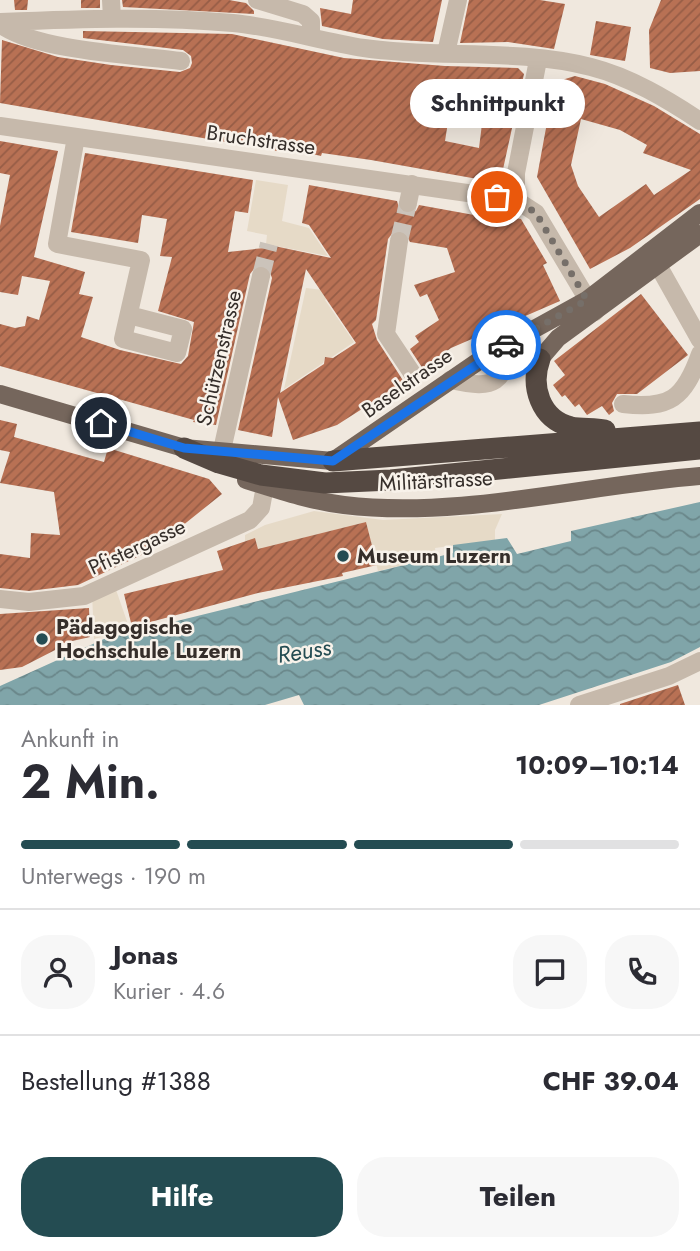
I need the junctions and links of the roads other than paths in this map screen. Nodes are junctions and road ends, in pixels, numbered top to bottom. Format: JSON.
{"nodes":[{"id":1,"x":257,"y":0,"type":"edge"},
{"id":2,"x":458,"y":0,"type":"edge"},
{"id":3,"x":111,"y":9,"type":"edge"},
{"id":4,"x":0,"y":23,"type":"edge"},
{"id":5,"x":311,"y":36,"type":"junction"},
{"id":6,"x":446,"y":53,"type":"junction"},
{"id":7,"x":538,"y":60,"type":"junction"},
{"id":8,"x":181,"y":61,"type":"dead end"},
{"id":9,"x":700,"y":121,"type":"edge"},
{"id":10,"x":0,"y":126,"type":"edge"},
{"id":11,"x":76,"y":138,"type":"junction"},
{"id":12,"x":412,"y":184,"type":"junction"},
{"id":13,"x":516,"y":200,"type":"junction"},
{"id":14,"x":408,"y":203,"type":"tunnel mouth"},
{"id":15,"x":700,"y":213,"type":"edge"},
{"id":16,"x":700,"y":234,"type":"edge"},
{"id":17,"x":399,"y":241,"type":"tunnel mouth"},
{"id":18,"x":654,"y":259,"type":"junction"},
{"id":19,"x":261,"y":276,"type":"tunnel mouth"},
{"id":20,"x":591,"y":306,"type":"junction"},
{"id":21,"x":129,"y":315,"type":"dead end"},
{"id":22,"x":516,"y":339,"type":"junction"},
{"id":23,"x":700,"y":340,"type":"edge"},
{"id":24,"x":700,"y":354,"type":"edge"},
{"id":25,"x":540,"y":359,"type":"joint"},
{"id":26,"x":414,"y":376,"type":"dead end"},
{"id":27,"x":450,"y":380,"type":"junction"},
{"id":28,"x":0,"y":394,"type":"edge"},
{"id":29,"x":623,"y":404,"type":"dead end"},
{"id":30,"x":700,"y":432,"type":"edge"},
{"id":31,"x":634,"y":438,"type":"junction"},
{"id":32,"x":184,"y":448,"type":"junction"},
{"id":33,"x":700,"y":449,"type":"edge"},
{"id":34,"x":222,"y":450,"type":"junction"},
{"id":35,"x":333,"y":461,"type":"junction"},
{"id":36,"x":700,"y":476,"type":"edge"},
{"id":37,"x":269,"y":481,"type":"junction"},
{"id":38,"x":0,"y":598,"type":"edge"},
{"id":39,"x":700,"y":661,"type":"edge"},
{"id":40,"x":579,"y":705,"type":"edge"}],
"edges":[{"from":1,"to":5,"type":"street"},
{"from":2,"to":6,"type":"street"},
{"from":3,"to":4,"type":"street"},
{"from":3,"to":5,"type":"street"},
{"from":4,"to":8,"type":"street"},
{"from":5,"to":6,"type":"street"},
{"from":6,"to":7,"type":"street"},
{"from":7,"to":9,"type":"street"},
{"from":7,"to":13,"type":"street"},
{"from":10,"to":11,"type":"street","name":"Bruchstrasse"},
{"from":11,"to":12,"type":"street","name":"Bruchstrasse"},
{"from":11,"to":21,"type":"street"},
{"from":12,"to":13,"type":"street","name":"Bruchstrasse"},
{"from":12,"to":14,"type":"street"},
{"from":13,"to":20,"type":"street"},
{"from":15,"to":18,"type":"main road","name":"Baselstrasse"},
{"from":16,"to":18,"type":"main road","name":"Baselstrasse"},
{"from":17,"to":26,"type":"street"},
{"from":18,"to":20,"type":"main road","name":"Baselstrasse"},
{"from":18,"to":23,"type":"street"},
{"from":19,"to":34,"type":"street","name":"Schützenstrasse"},
{"from":20,"to":22,"type":"main road","name":"Baselstrasse"},
{"from":20,"to":25,"type":"main road","name":"Baselstrasse"},
{"from":22,"to":27,"type":"main road","name":"Baselstrasse"},
{"from":22,"to":27,"type":"street"},
{"from":24,"to":29,"type":"street"},
{"from":25,"to":31,"type":"highway"},
{"from":27,"to":35,"type":"main road","name":"Baselstrasse"},
{"from":28,"to":32,"type":"main road"},
{"from":30,"to":31,"type":"highway"},
{"from":31,"to":35,"type":"highway"},
{"from":32,"to":34,"type":"main road"},
{"from":32,"to":37,"type":"highway"},
{"from":33,"to":37,"type":"highway"},
{"from":34,"to":35,"type":"main road"},
{"from":36,"to":37,"type":"main road","name":"Militärstrasse"},
{"from":37,"to":38,"type":"street","name":"Pfistergasse"},
{"from":39,"to":40,"type":"street"}]}
